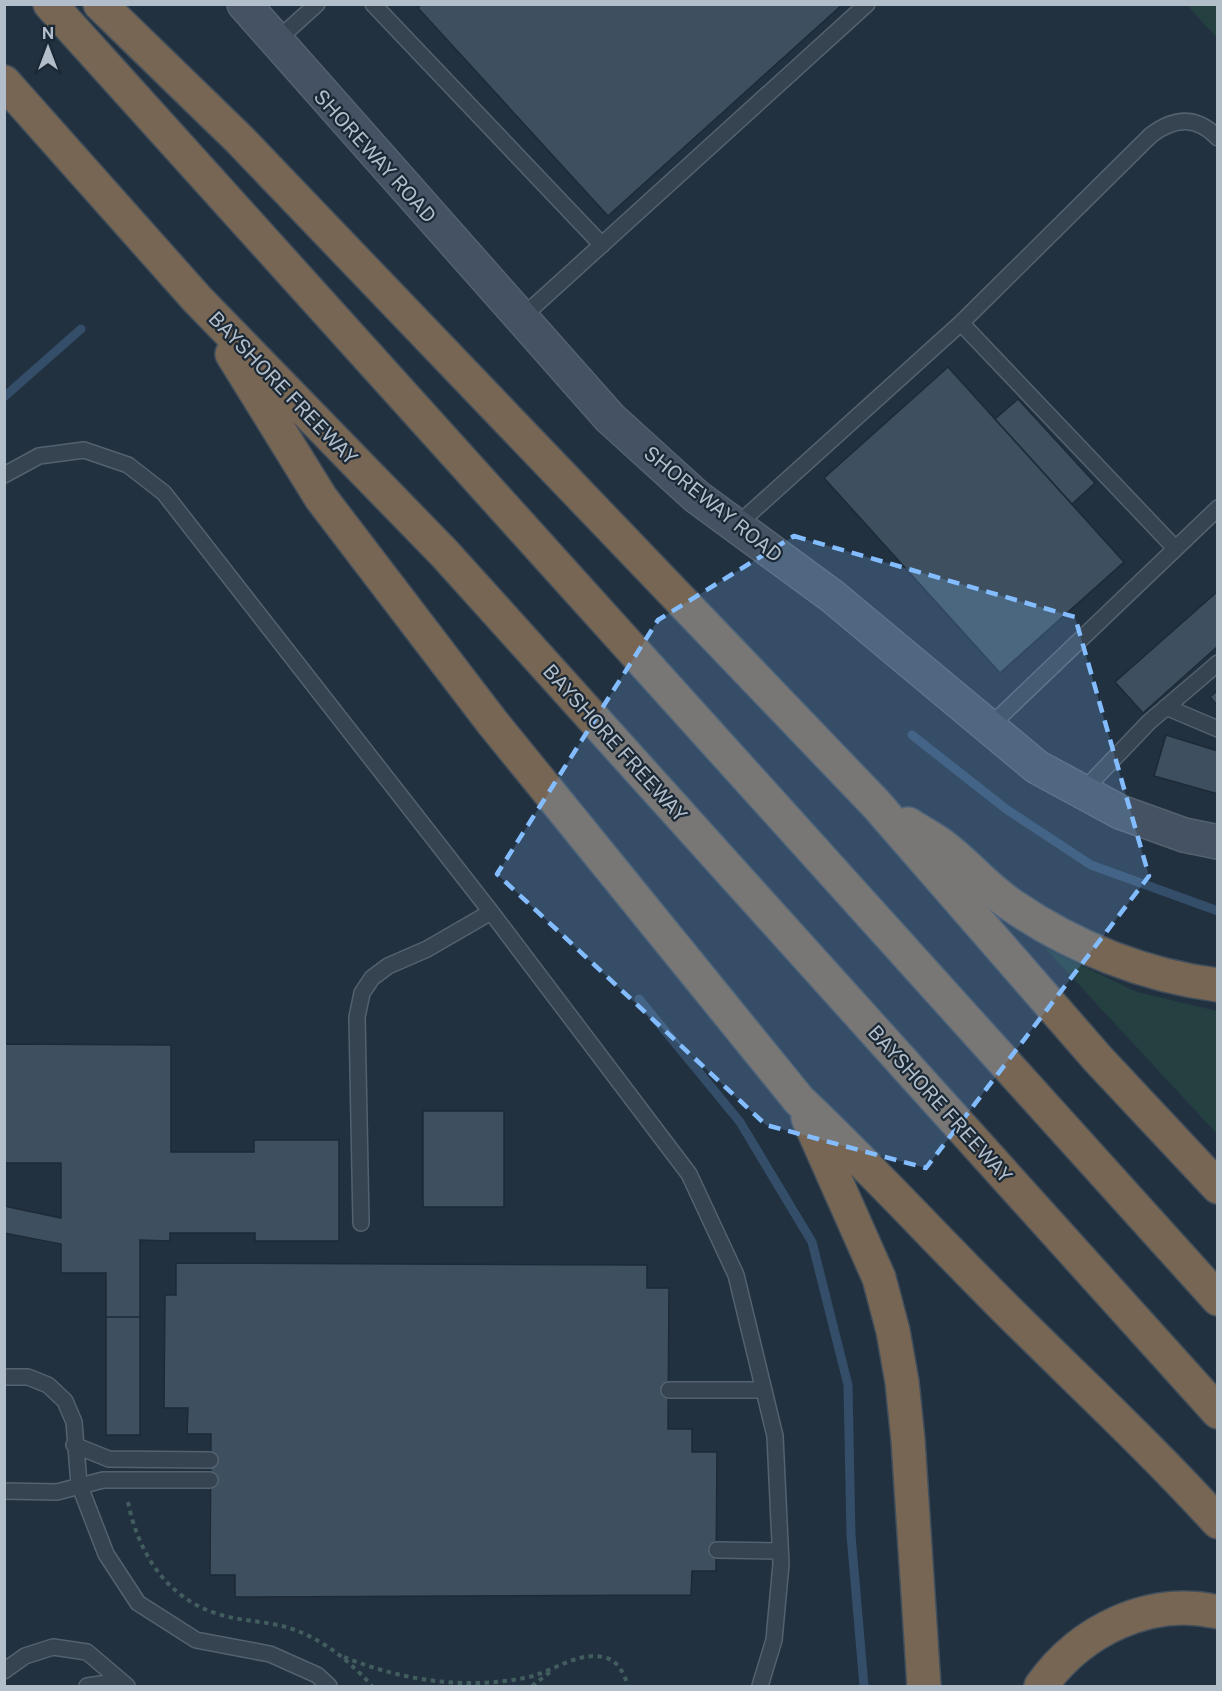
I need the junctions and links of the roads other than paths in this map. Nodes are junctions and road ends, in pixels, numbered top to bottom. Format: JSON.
{"nodes":[{"id":1,"x":50,"y":4,"type":"edge"},
{"id":2,"x":100,"y":4,"type":"edge"},
{"id":3,"x":244,"y":4,"type":"edge"},
{"id":4,"x":316,"y":4,"type":"edge"},
{"id":5,"x":373,"y":4,"type":"edge"},
{"id":6,"x":867,"y":4,"type":"edge"},
{"id":7,"x":275,"y":42,"type":"junction"},
{"id":8,"x":4,"y":82,"type":"edge"},
{"id":9,"x":1218,"y":138,"type":"edge"},
{"id":10,"x":602,"y":245,"type":"junction"},
{"id":11,"x":197,"y":299,"type":"junction"},
{"id":12,"x":520,"y":319,"type":"junction"},
{"id":13,"x":961,"y":323,"type":"junction"},
{"id":14,"x":4,"y":475,"type":"edge"},
{"id":15,"x":1218,"y":508,"type":"edge"},
{"id":16,"x":736,"y":526,"type":"junction"},
{"id":17,"x":1174,"y":548,"type":"junction"},
{"id":18,"x":1218,"y":663,"type":"edge"},
{"id":19,"x":1166,"y":707,"type":"junction"},
{"id":20,"x":989,"y":727,"type":"junction"},
{"id":21,"x":1218,"y":729,"type":"edge"},
{"id":22,"x":1081,"y":793,"type":"junction"},
{"id":23,"x":876,"y":804,"type":"junction"},
{"id":24,"x":1218,"y":842,"type":"edge"},
{"id":25,"x":491,"y":912,"type":"junction"},
{"id":26,"x":1218,"y":985,"type":"edge"},
{"id":27,"x":799,"y":1100,"type":"junction"},
{"id":28,"x":1218,"y":1187,"type":"edge"},
{"id":29,"x":361,"y":1222,"type":"dead end"},
{"id":30,"x":1218,"y":1299,"type":"edge"},
{"id":31,"x":4,"y":1377,"type":"edge"},
{"id":32,"x":669,"y":1390,"type":"dead end"},
{"id":33,"x":763,"y":1390,"type":"junction"},
{"id":34,"x":1218,"y":1412,"type":"edge"},
{"id":35,"x":74,"y":1445,"type":"junction"},
{"id":36,"x":210,"y":1461,"type":"dead end"},
{"id":37,"x":210,"y":1480,"type":"dead end"},
{"id":38,"x":79,"y":1484,"type":"junction"},
{"id":39,"x":4,"y":1491,"type":"edge"},
{"id":40,"x":1218,"y":1522,"type":"edge"},
{"id":41,"x":717,"y":1550,"type":"dead end"},
{"id":42,"x":780,"y":1551,"type":"junction"},
{"id":43,"x":1218,"y":1612,"type":"edge"},
{"id":44,"x":4,"y":1671,"type":"edge"},
{"id":45,"x":124,"y":1683,"type":"edge"},
{"id":46,"x":87,"y":1686,"type":"edge"},
{"id":47,"x":329,"y":1686,"type":"edge"},
{"id":48,"x":760,"y":1686,"type":"edge"},
{"id":49,"x":924,"y":1686,"type":"edge"},
{"id":50,"x":1041,"y":1686,"type":"edge"}],
"edges":[{"from":1,"to":30,"type":"highway"},
{"from":2,"to":23,"type":"highway"},
{"from":3,"to":7,"type":"street","name":"SHOREWAY ROAD"},
{"from":4,"to":7,"type":"lane"},
{"from":5,"to":10,"type":"lane"},
{"from":6,"to":10,"type":"lane"},
{"from":7,"to":12,"type":"street","name":"SHOREWAY ROAD"},
{"from":8,"to":11,"type":"highway","name":"BAYSHORE FREEWAY"},
{"from":9,"to":13,"type":"lane"},
{"from":10,"to":12,"type":"lane"},
{"from":11,"to":27,"type":"highway"},
{"from":11,"to":34,"type":"highway","name":"BAYSHORE FREEWAY"},
{"from":12,"to":16,"type":"street","name":"SHOREWAY ROAD"},
{"from":13,"to":16,"type":"lane"},
{"from":13,"to":17,"type":"lane"},
{"from":14,"to":25,"type":"lane"},
{"from":15,"to":17,"type":"lane"},
{"from":16,"to":20,"type":"street","name":"SHOREWAY ROAD"},
{"from":17,"to":20,"type":"lane"},
{"from":18,"to":19,"type":"lane"},
{"from":19,"to":21,"type":"lane"},
{"from":19,"to":22,"type":"lane"},
{"from":20,"to":22,"type":"street","name":"SHOREWAY ROAD"},
{"from":22,"to":24,"type":"street","name":"SHOREWAY ROAD"},
{"from":23,"to":26,"type":"highway"},
{"from":23,"to":28,"type":"highway"},
{"from":25,"to":29,"type":"lane"},
{"from":25,"to":33,"type":"lane"},
{"from":27,"to":40,"type":"highway"},
{"from":27,"to":49,"type":"highway"},
{"from":31,"to":35,"type":"lane"},
{"from":32,"to":33,"type":"lane"},
{"from":33,"to":42,"type":"lane"},
{"from":35,"to":36,"type":"lane"},
{"from":35,"to":38,"type":"lane"},
{"from":37,"to":38,"type":"lane"},
{"from":38,"to":39,"type":"lane"},
{"from":38,"to":47,"type":"lane"},
{"from":41,"to":42,"type":"lane"},
{"from":42,"to":48,"type":"lane"},
{"from":43,"to":50,"type":"highway"},
{"from":44,"to":45,"type":"lane"},
{"from":45,"to":46,"type":"lane"}]}
